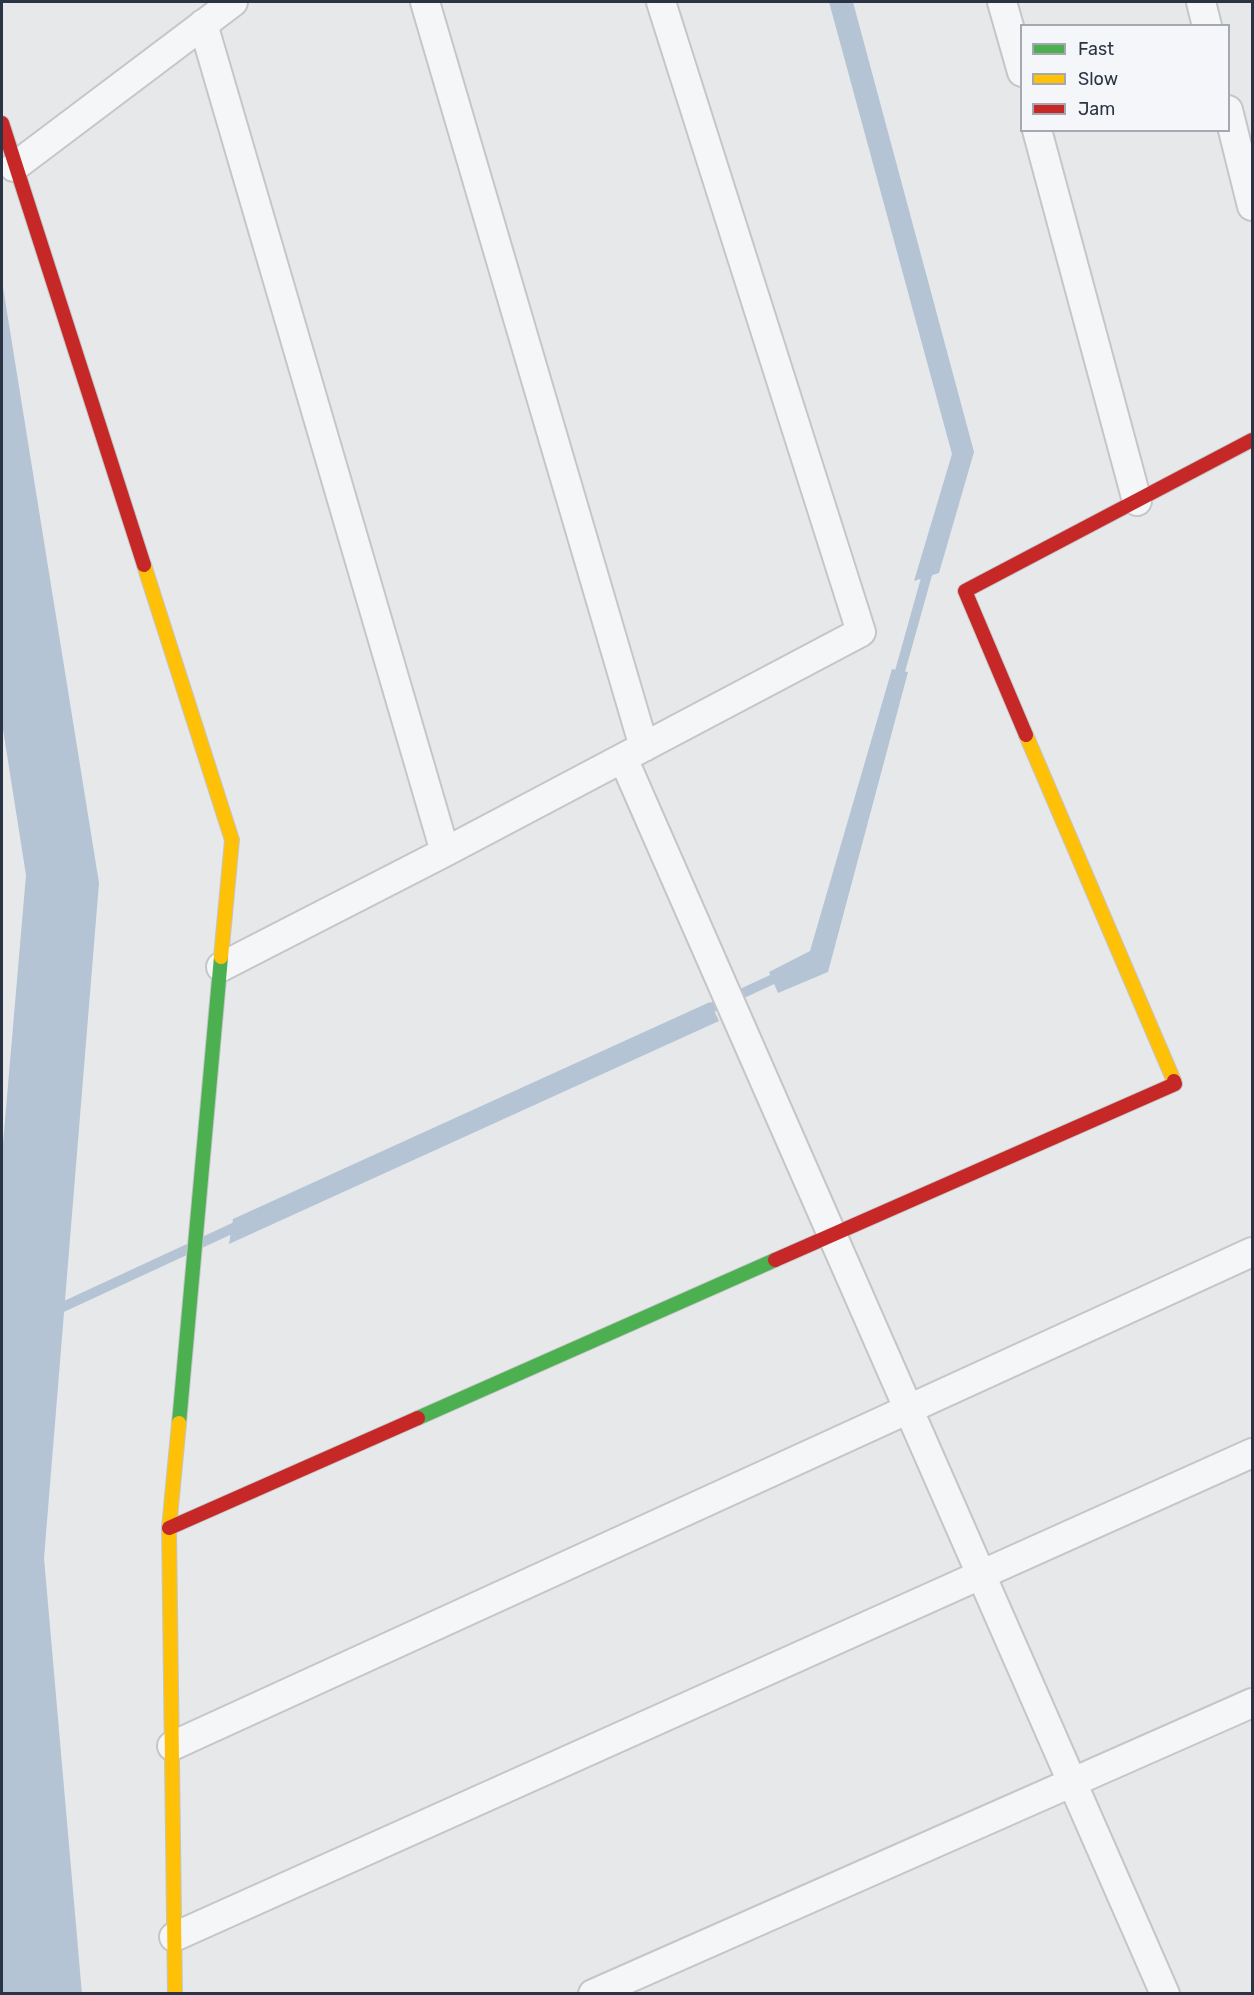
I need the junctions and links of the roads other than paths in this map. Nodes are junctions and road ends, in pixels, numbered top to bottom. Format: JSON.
{"nodes":[{"id":1,"x":233,"y":2,"type":"edge"},
{"id":2,"x":424,"y":2,"type":"edge"},
{"id":3,"x":661,"y":2,"type":"edge"},
{"id":4,"x":1002,"y":2,"type":"edge"},
{"id":5,"x":1201,"y":2,"type":"edge"},
{"id":6,"x":202,"y":24,"type":"junction"},
{"id":7,"x":1206,"y":24,"type":"edge"},
{"id":8,"x":1020,"y":65,"type":"edge"},
{"id":9,"x":1230,"y":118,"type":"edge"},
{"id":10,"x":2,"y":123,"type":"edge"},
{"id":11,"x":1038,"y":132,"type":"edge"},
{"id":12,"x":14,"y":167,"type":"junction"},
{"id":13,"x":1252,"y":206,"type":"edge"},
{"id":14,"x":1252,"y":440,"type":"edge"},
{"id":15,"x":1137,"y":501,"type":"junction"},
{"id":16,"x":634,"y":752,"type":"junction"},
{"id":17,"x":445,"y":852,"type":"junction"},
{"id":18,"x":221,"y":968,"type":"junction"},
{"id":19,"x":832,"y":1235,"type":"junction"},
{"id":20,"x":1252,"y":1252,"type":"edge"},
{"id":21,"x":909,"y":1409,"type":"junction"},
{"id":22,"x":1252,"y":1453,"type":"edge"},
{"id":23,"x":169,"y":1528,"type":"junction"},
{"id":24,"x":981,"y":1574,"type":"junction"},
{"id":25,"x":1252,"y":1703,"type":"edge"},
{"id":26,"x":172,"y":1746,"type":"junction"},
{"id":27,"x":1073,"y":1782,"type":"junction"},
{"id":28,"x":174,"y":1937,"type":"junction"},
{"id":29,"x":175,"y":1994,"type":"edge"},
{"id":30,"x":593,"y":1994,"type":"edge"},
{"id":31,"x":1165,"y":1994,"type":"edge"}],
"edges":[{"from":1,"to":6,"type":"street"},
{"from":2,"to":16,"type":"street"},
{"from":3,"to":16,"type":"street"},
{"from":4,"to":8,"type":"street"},
{"from":5,"to":7,"type":"street"},
{"from":6,"to":12,"type":"street"},
{"from":6,"to":17,"type":"street"},
{"from":9,"to":13,"type":"street"},
{"from":10,"to":12,"type":"street"},
{"from":11,"to":15,"type":"street"},
{"from":12,"to":18,"type":"street"},
{"from":14,"to":15,"type":"street"},
{"from":15,"to":19,"type":"street"},
{"from":16,"to":17,"type":"street"},
{"from":16,"to":19,"type":"street"},
{"from":17,"to":18,"type":"street"},
{"from":18,"to":23,"type":"street"},
{"from":19,"to":21,"type":"street"},
{"from":19,"to":23,"type":"street"},
{"from":20,"to":21,"type":"street"},
{"from":21,"to":24,"type":"street"},
{"from":21,"to":26,"type":"street"},
{"from":22,"to":24,"type":"street"},
{"from":23,"to":26,"type":"street"},
{"from":24,"to":27,"type":"street"},
{"from":24,"to":28,"type":"street"},
{"from":25,"to":27,"type":"street"},
{"from":26,"to":28,"type":"street"},
{"from":27,"to":30,"type":"street"},
{"from":27,"to":31,"type":"street"},
{"from":28,"to":29,"type":"street"}]}
